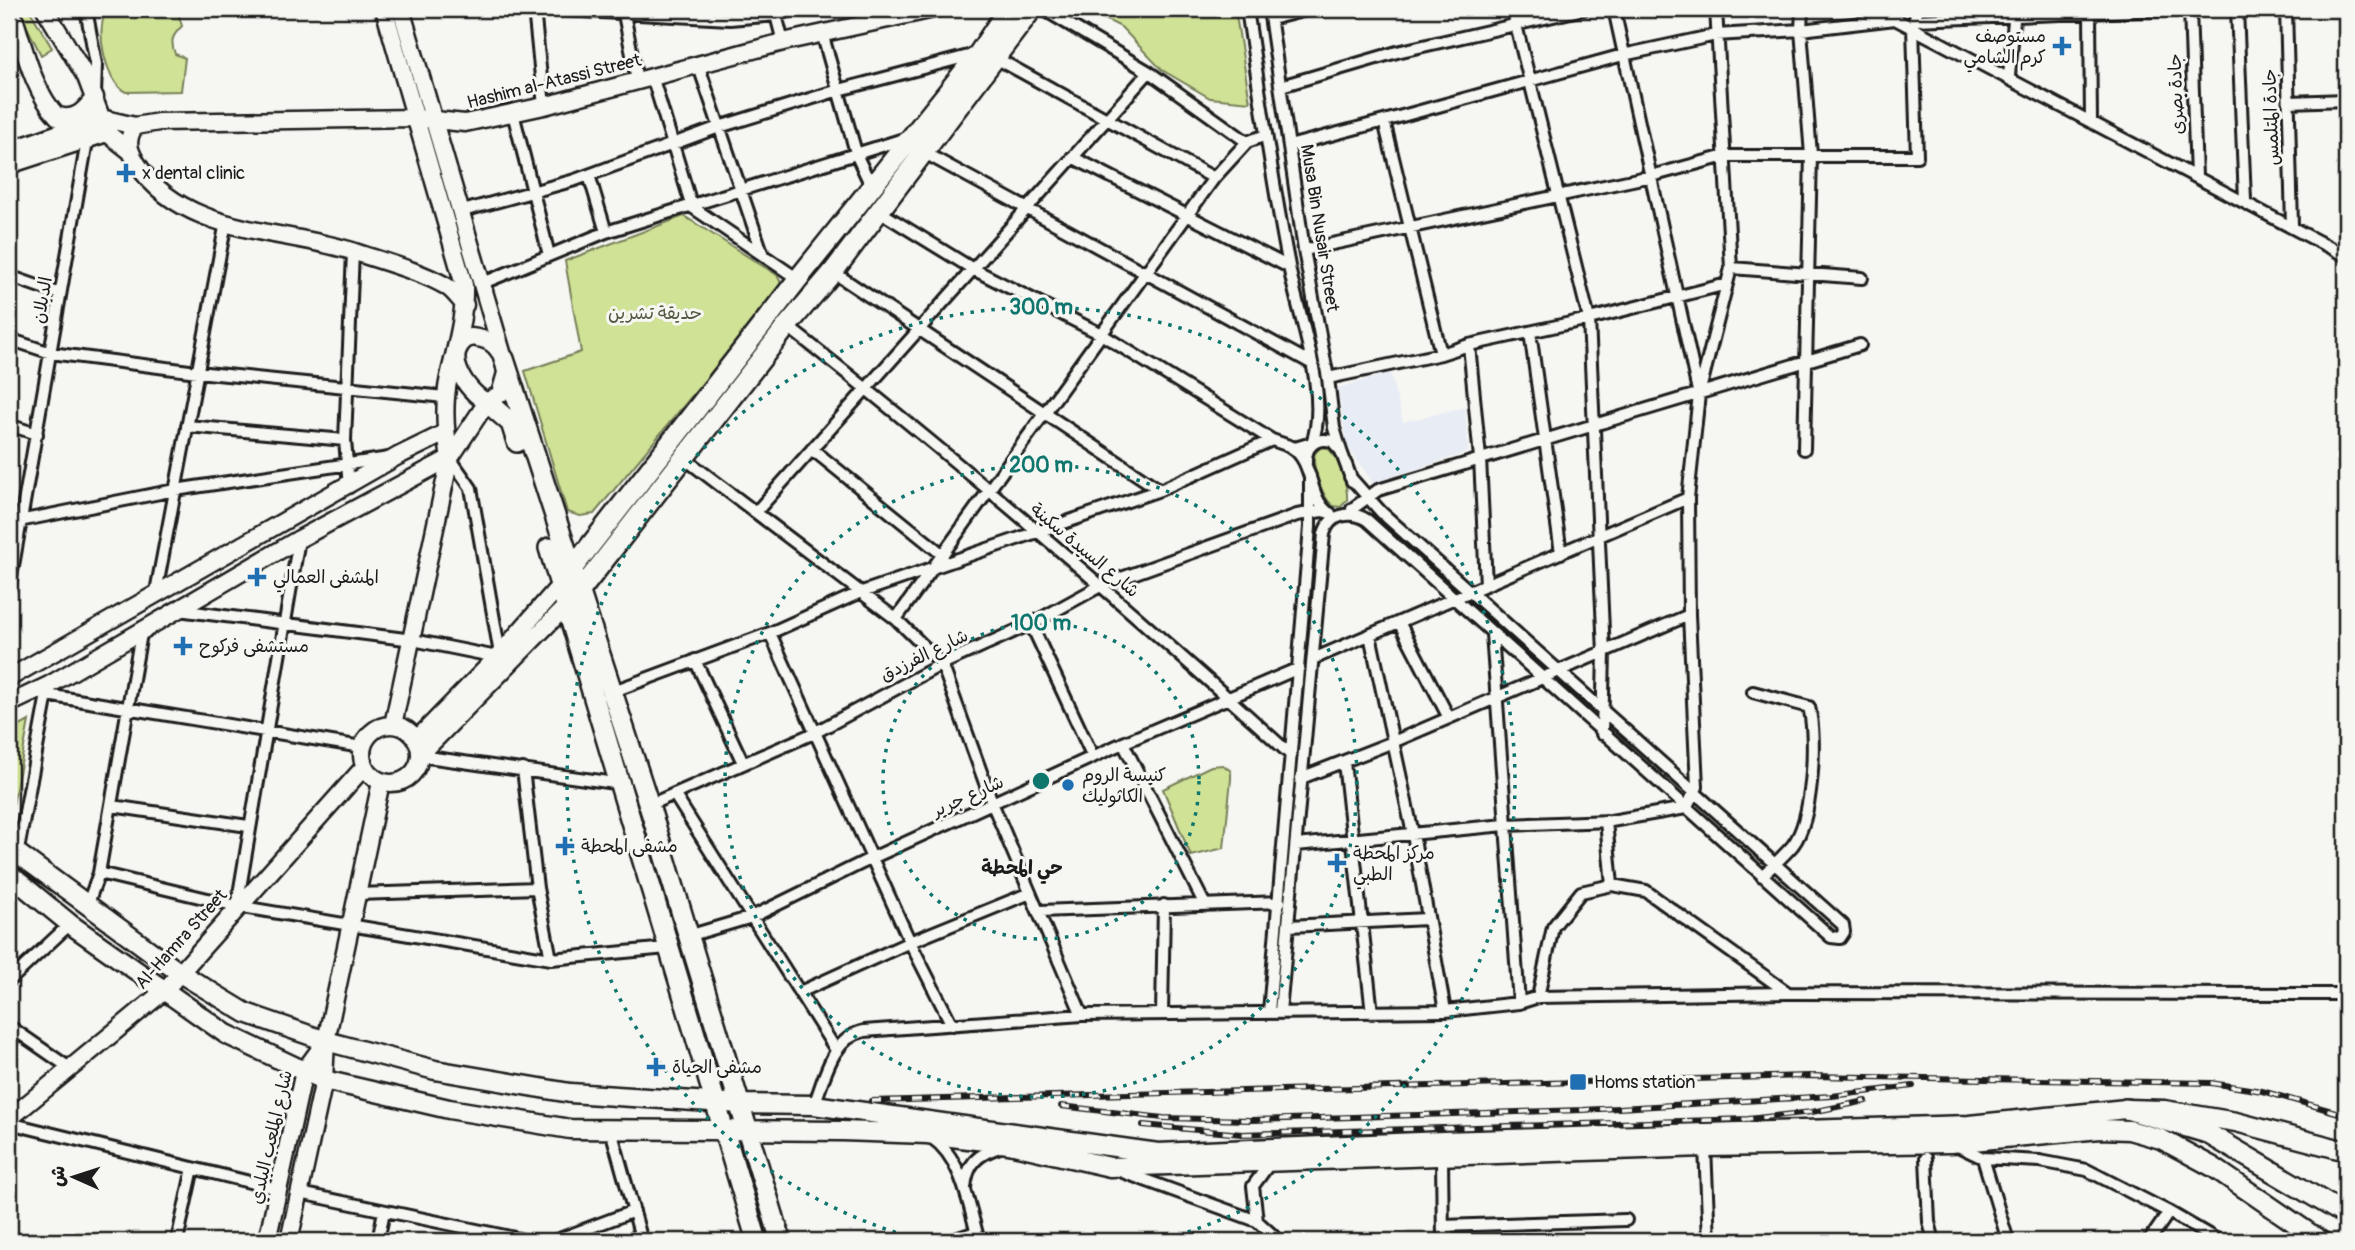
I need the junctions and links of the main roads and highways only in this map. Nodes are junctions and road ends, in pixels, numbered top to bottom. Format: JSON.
{"nodes":[{"id":1,"x":11,"y":9,"type":"edge"},
{"id":2,"x":45,"y":9,"type":"edge"},
{"id":3,"x":384,"y":9,"type":"edge"},
{"id":4,"x":401,"y":9,"type":"edge"},
{"id":5,"x":934,"y":9,"type":"edge"},
{"id":6,"x":1008,"y":9,"type":"edge"},
{"id":7,"x":1032,"y":9,"type":"edge"},
{"id":8,"x":987,"y":56,"type":"junction"},
{"id":9,"x":95,"y":97,"type":"junction"},
{"id":10,"x":57,"y":115,"type":"junction"},
{"id":11,"x":415,"y":118,"type":"junction"},
{"id":12,"x":432,"y":122,"type":"junction"},
{"id":13,"x":104,"y":126,"type":"junction"},
{"id":14,"x":135,"y":126,"type":"junction"},
{"id":15,"x":76,"y":127,"type":"junction"},
{"id":16,"x":87,"y":141,"type":"junction"},
{"id":17,"x":916,"y":144,"type":"junction"},
{"id":18,"x":9,"y":151,"type":"edge"},
{"id":19,"x":130,"y":151,"type":"junction"},
{"id":20,"x":9,"y":165,"type":"edge"},
{"id":21,"x":465,"y":305,"type":"junction"},
{"id":22,"x":456,"y":354,"type":"junction"},
{"id":23,"x":504,"y":359,"type":"junction"},
{"id":24,"x":488,"y":402,"type":"junction"},
{"id":25,"x":445,"y":433,"type":"junction"},
{"id":26,"x":450,"y":458,"type":"junction"},
{"id":27,"x":566,"y":577,"type":"junction"},
{"id":28,"x":573,"y":600,"type":"junction"},
{"id":29,"x":9,"y":678,"type":"edge"},
{"id":30,"x":9,"y":704,"type":"edge"},
{"id":31,"x":393,"y":725,"type":"junction"},
{"id":32,"x":419,"y":750,"type":"junction"},
{"id":33,"x":364,"y":767,"type":"junction"},
{"id":34,"x":381,"y":782,"type":"junction"},
{"id":35,"x":13,"y":851,"type":"edge"},
{"id":36,"x":9,"y":874,"type":"edge"},
{"id":37,"x":180,"y":972,"type":"junction"},
{"id":38,"x":164,"y":991,"type":"junction"},
{"id":39,"x":326,"y":1041,"type":"junction"},
{"id":40,"x":304,"y":1071,"type":"junction"},
{"id":41,"x":324,"y":1080,"type":"junction"},
{"id":42,"x":713,"y":1101,"type":"junction"},
{"id":43,"x":741,"y":1104,"type":"junction"},
{"id":44,"x":2126,"y":1110,"type":"junction"},
{"id":45,"x":9,"y":1121,"type":"edge"},
{"id":46,"x":722,"y":1130,"type":"junction"},
{"id":47,"x":747,"y":1130,"type":"junction"},
{"id":48,"x":2346,"y":1151,"type":"edge"},
{"id":49,"x":2346,"y":1216,"type":"edge"},
{"id":50,"x":267,"y":1241,"type":"edge"},
{"id":51,"x":289,"y":1241,"type":"edge"},
{"id":52,"x":757,"y":1241,"type":"edge"},
{"id":53,"x":781,"y":1241,"type":"edge"},
{"id":54,"x":2321,"y":1241,"type":"edge"}],
"edges":[{"from":1,"to":10,"type":"main road"},
{"from":2,"to":9,"type":"main road"},
{"from":3,"to":11,"type":"main road"},
{"from":4,"to":12,"type":"main road"},
{"from":5,"to":12,"type":"main road","name":"Hashim al-Atassi Street"},
{"from":6,"to":8,"type":"highway"},
{"from":7,"to":8,"type":"highway"},
{"from":8,"to":17,"type":"highway"},
{"from":9,"to":10,"type":"main road"},
{"from":9,"to":13,"type":"main road"},
{"from":10,"to":15,"type":"main road"},
{"from":11,"to":12,"type":"main road","name":"Hashim al-Atassi Street"},
{"from":11,"to":14,"type":"main road","name":"Hashim al-Atassi Street"},
{"from":11,"to":21,"type":"main road"},
{"from":12,"to":23,"type":"main road"},
{"from":13,"to":14,"type":"main road"},
{"from":13,"to":15,"type":"main road"},
{"from":13,"to":16,"type":"main road"},
{"from":13,"to":19,"type":"main road"},
{"from":14,"to":19,"type":"main road"},
{"from":15,"to":16,"type":"main road"},
{"from":15,"to":18,"type":"main road"},
{"from":16,"to":20,"type":"main road"},
{"from":17,"to":27,"type":"highway"},
{"from":17,"to":28,"type":"highway"},
{"from":19,"to":21,"type":"main road"},
{"from":21,"to":22,"type":"main road"},
{"from":22,"to":23,"type":"main road"},
{"from":22,"to":24,"type":"main road"},
{"from":22,"to":25,"type":"main road"},
{"from":23,"to":24,"type":"main road"},
{"from":23,"to":27,"type":"highway"},
{"from":24,"to":26,"type":"main road"},
{"from":24,"to":27,"type":"highway"},
{"from":25,"to":26,"type":"main road"},
{"from":25,"to":29,"type":"main road"},
{"from":26,"to":30,"type":"main road"},
{"from":26,"to":31,"type":"main road"},
{"from":27,"to":28,"type":"highway"},
{"from":27,"to":32,"type":"main road"},
{"from":28,"to":32,"type":"main road"},
{"from":28,"to":42,"type":"highway"},
{"from":28,"to":43,"type":"highway"},
{"from":31,"to":32,"type":"main road"},
{"from":31,"to":33,"type":"main road"},
{"from":32,"to":34,"type":"main road"},
{"from":33,"to":34,"type":"main road"},
{"from":33,"to":37,"type":"main road","name":"Al-Hamra Street"},
{"from":34,"to":39,"type":"main road"},
{"from":35,"to":37,"type":"main road"},
{"from":36,"to":38,"type":"main road"},
{"from":37,"to":38,"type":"main road","name":"Al-Hamra Street"},
{"from":37,"to":39,"type":"main road"},
{"from":38,"to":40,"type":"main road"},
{"from":38,"to":45,"type":"main road","name":"Al-Hamra Street"},
{"from":39,"to":40,"type":"main road","name":"شارع الملعب البلدي"},
{"from":39,"to":41,"type":"main road"},
{"from":39,"to":42,"type":"main road"},
{"from":40,"to":41,"type":"main road"},
{"from":40,"to":50,"type":"main road","name":"شارع الملعب البلدي"},
{"from":41,"to":46,"type":"main road"},
{"from":41,"to":51,"type":"main road"},
{"from":42,"to":43,"type":"main road"},
{"from":42,"to":46,"type":"highway"},
{"from":43,"to":44,"type":"main road"},
{"from":43,"to":47,"type":"highway"},
{"from":44,"to":48,"type":"main road"},
{"from":44,"to":49,"type":"highway"},
{"from":46,"to":47,"type":"main road"},
{"from":46,"to":52,"type":"highway"},
{"from":47,"to":53,"type":"highway"},
{"from":47,"to":54,"type":"main road"}]}
